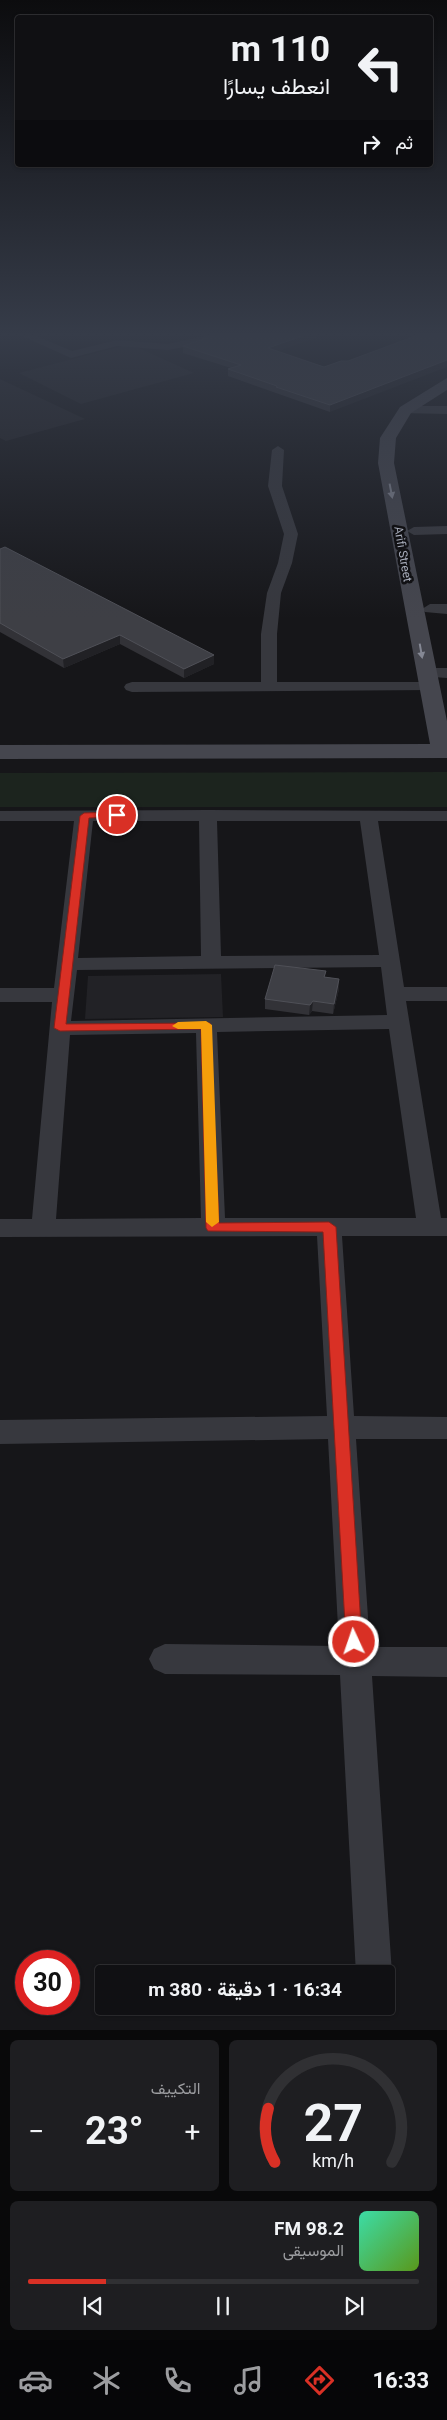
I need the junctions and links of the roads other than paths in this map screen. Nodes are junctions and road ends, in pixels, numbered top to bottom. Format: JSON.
{"nodes":[{"id":1,"x":395,"y":430,"type":"edge"},
{"id":2,"x":405,"y":430,"type":"edge"},
{"id":3,"x":278,"y":450,"type":"dead end"},
{"id":4,"x":447,"y":530,"type":"edge"},
{"id":5,"x":414,"y":531,"type":"junction"},
{"id":6,"x":439,"y":609,"type":"edge"},
{"id":7,"x":438,"y":679,"type":"edge"},
{"id":8,"x":132,"y":687,"type":"dead end"},
{"id":9,"x":268,"y":687,"type":"junction"},
{"id":10,"x":0,"y":752,"type":"edge"},
{"id":11,"x":445,"y":756,"type":"edge"},
{"id":12,"x":0,"y":765,"type":"edge"},
{"id":13,"x":208,"y":815,"type":"junction"},
{"id":14,"x":0,"y":816,"type":"edge"},
{"id":15,"x":84,"y":816,"type":"junction"},
{"id":16,"x":368,"y":816,"type":"junction"},
{"id":17,"x":447,"y":816,"type":"edge"},
{"id":18,"x":390,"y":961,"type":"junction"},
{"id":19,"x":211,"y":963,"type":"junction"},
{"id":20,"x":67,"y":964,"type":"junction"},
{"id":21,"x":0,"y":994,"type":"edge"},
{"id":22,"x":395,"y":994,"type":"junction"},
{"id":23,"x":447,"y":994,"type":"edge"},
{"id":24,"x":64,"y":995,"type":"junction"},
{"id":25,"x":399,"y":1022,"type":"junction"},
{"id":26,"x":206,"y":1025,"type":"junction"},
{"id":27,"x":60,"y":1028,"type":"junction"},
{"id":28,"x":329,"y":1227,"type":"junction"},
{"id":29,"x":439,"y":1227,"type":"edge"},
{"id":30,"x":0,"y":1228,"type":"edge"},
{"id":31,"x":44,"y":1228,"type":"junction"},
{"id":32,"x":213,"y":1228,"type":"junction"},
{"id":33,"x":342,"y":1427,"type":"junction"},
{"id":34,"x":447,"y":1428,"type":"edge"},
{"id":35,"x":0,"y":1432,"type":"edge"},
{"id":36,"x":165,"y":1659,"type":"dead end"},
{"id":37,"x":355,"y":1662,"type":"junction"},
{"id":38,"x":447,"y":1662,"type":"edge"},
{"id":39,"x":373,"y":1965,"type":"edge"}],
"edges":[{"from":1,"to":7,"type":"street","name":"Arifi Street","one_way":true},
{"from":2,"to":5,"type":"street","name":"Arifi Street"},
{"from":3,"to":9,"type":"street"},
{"from":4,"to":5,"type":"street"},
{"from":5,"to":6,"type":"street","name":"Arifi Street"},
{"from":6,"to":7,"type":"street","name":"Arifi Street"},
{"from":7,"to":9,"type":"street"},
{"from":7,"to":11,"type":"street","name":"Arifi Street"},
{"from":8,"to":9,"type":"street"},
{"from":10,"to":11,"type":"street"},
{"from":11,"to":12,"type":"street"},
{"from":13,"to":15,"type":"street"},
{"from":13,"to":16,"type":"street"},
{"from":13,"to":19,"type":"street"},
{"from":14,"to":15,"type":"street"},
{"from":15,"to":20,"type":"street"},
{"from":16,"to":17,"type":"street"},
{"from":16,"to":18,"type":"street"},
{"from":18,"to":19,"type":"street"},
{"from":18,"to":22,"type":"street"},
{"from":19,"to":20,"type":"street"},
{"from":20,"to":24,"type":"street"},
{"from":21,"to":24,"type":"street"},
{"from":22,"to":23,"type":"street"},
{"from":22,"to":25,"type":"street"},
{"from":24,"to":27,"type":"street"},
{"from":25,"to":26,"type":"street"},
{"from":25,"to":29,"type":"street"},
{"from":26,"to":27,"type":"street"},
{"from":26,"to":32,"type":"street"},
{"from":27,"to":31,"type":"street"},
{"from":28,"to":29,"type":"street"},
{"from":28,"to":32,"type":"street"},
{"from":28,"to":33,"type":"street"},
{"from":30,"to":31,"type":"street"},
{"from":31,"to":32,"type":"street"},
{"from":33,"to":34,"type":"street"},
{"from":33,"to":35,"type":"street"},
{"from":33,"to":37,"type":"street"},
{"from":36,"to":37,"type":"street"},
{"from":37,"to":38,"type":"street"},
{"from":37,"to":39,"type":"street"}]}
